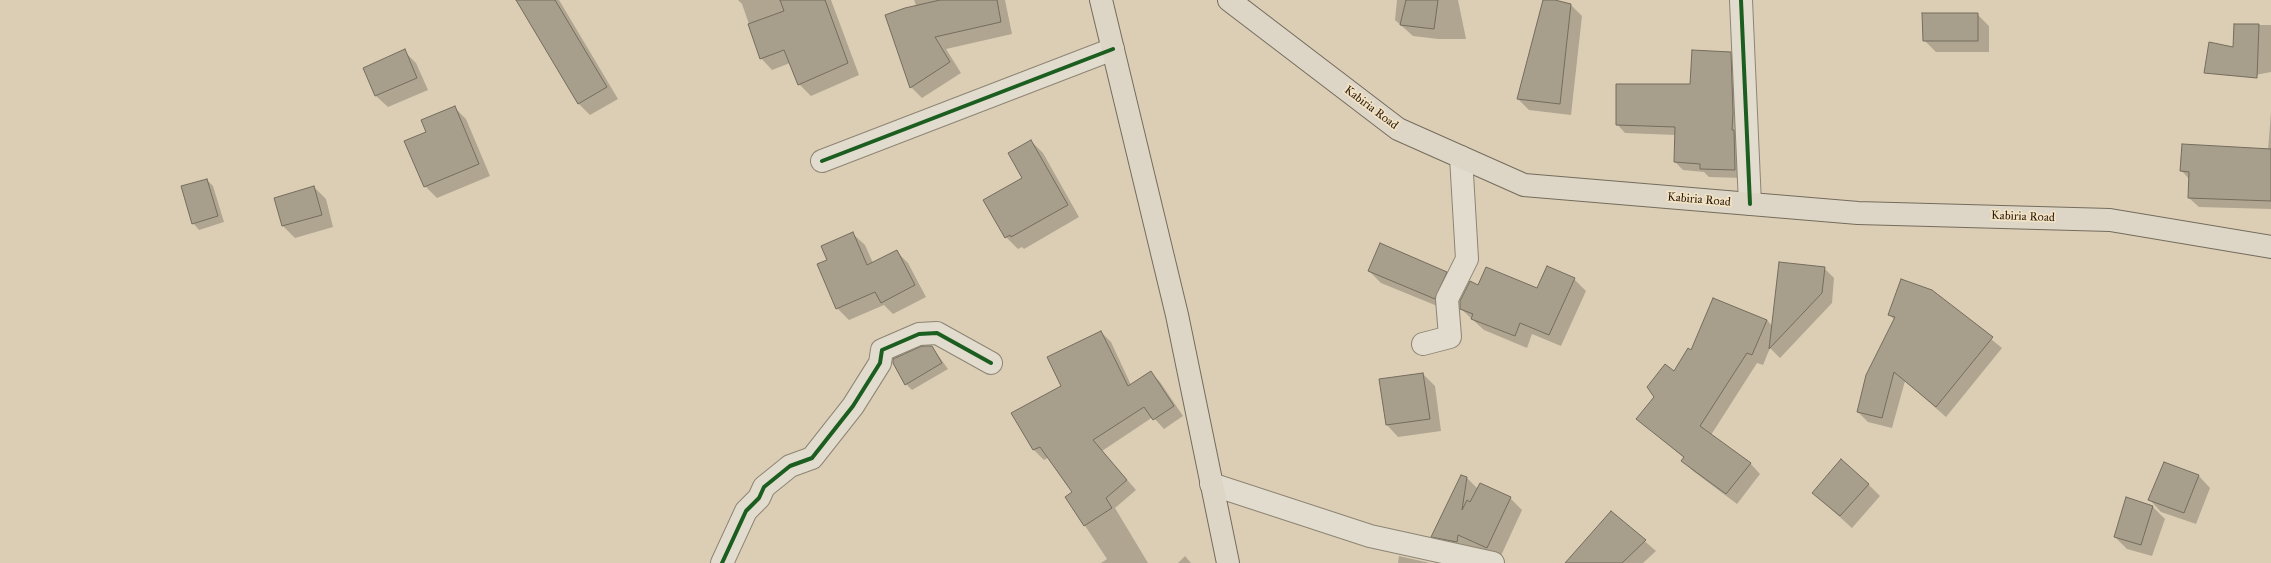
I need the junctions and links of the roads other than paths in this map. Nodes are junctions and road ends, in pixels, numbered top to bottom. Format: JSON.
{"nodes":[{"id":1,"x":1101,"y":0,"type":"edge"},
{"id":2,"x":1229,"y":0,"type":"edge"},
{"id":3,"x":1741,"y":0,"type":"edge"},
{"id":4,"x":1113,"y":50,"type":"junction"},
{"id":5,"x":1461,"y":157,"type":"junction"},
{"id":6,"x":822,"y":161,"type":"dead end"},
{"id":7,"x":1750,"y":204,"type":"junction"},
{"id":8,"x":2271,"y":247,"type":"edge"},
{"id":9,"x":1423,"y":344,"type":"dead end"},
{"id":10,"x":991,"y":363,"type":"dead end"},
{"id":11,"x":1211,"y":484,"type":"junction"},
{"id":12,"x":722,"y":563,"type":"edge"},
{"id":13,"x":1228,"y":563,"type":"edge"},
{"id":14,"x":1493,"y":563,"type":"edge"}],
"edges":[{"from":1,"to":4,"type":"main road"},
{"from":2,"to":5,"type":"main road","name":"Kabiria Road"},
{"from":3,"to":7,"type":"street"},
{"from":4,"to":6,"type":"street"},
{"from":4,"to":11,"type":"main road"},
{"from":5,"to":7,"type":"main road","name":"Kabiria Road"},
{"from":5,"to":9,"type":"street"},
{"from":7,"to":8,"type":"main road","name":"Kabiria Road"},
{"from":10,"to":12,"type":"street"},
{"from":11,"to":13,"type":"main road"},
{"from":11,"to":14,"type":"street"}]}
